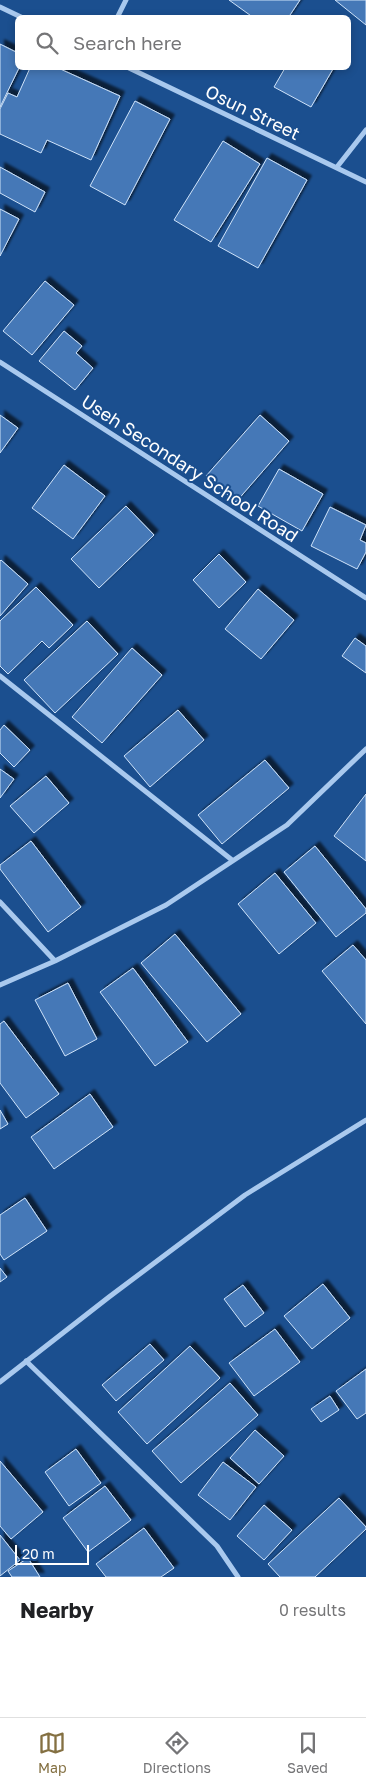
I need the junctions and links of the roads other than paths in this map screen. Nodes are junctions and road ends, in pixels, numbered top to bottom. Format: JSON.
{"nodes":[{"id":1,"x":126,"y":0,"type":"edge"},
{"id":2,"x":0,"y":7,"type":"edge"},
{"id":3,"x":17,"y":15,"type":"edge"},
{"id":4,"x":118,"y":15,"type":"edge"},
{"id":5,"x":133,"y":70,"type":"edge"},
{"id":6,"x":366,"y":130,"type":"edge"},
{"id":7,"x":337,"y":167,"type":"junction"},
{"id":8,"x":366,"y":182,"type":"edge"},
{"id":9,"x":0,"y":362,"type":"edge"},
{"id":10,"x":366,"y":598,"type":"edge"},
{"id":11,"x":0,"y":676,"type":"edge"},
{"id":12,"x":366,"y":749,"type":"edge"},
{"id":13,"x":232,"y":860,"type":"junction"},
{"id":14,"x":0,"y":902,"type":"edge"},
{"id":15,"x":55,"y":961,"type":"junction"},
{"id":16,"x":0,"y":985,"type":"edge"},
{"id":17,"x":366,"y":1120,"type":"edge"},
{"id":18,"x":26,"y":1361,"type":"junction"},
{"id":19,"x":0,"y":1382,"type":"edge"},
{"id":20,"x":238,"y":1577,"type":"edge"}],
"edges":[{"from":1,"to":4,"type":"street"},
{"from":2,"to":3,"type":"street"},
{"from":5,"to":7,"type":"street","name":"Osun Street"},
{"from":6,"to":7,"type":"street"},
{"from":7,"to":8,"type":"street","name":"Osun Street"},
{"from":9,"to":10,"type":"street","name":"Useh Secondary School Road"},
{"from":11,"to":13,"type":"street"},
{"from":12,"to":13,"type":"street"},
{"from":13,"to":15,"type":"street"},
{"from":14,"to":15,"type":"street"},
{"from":15,"to":16,"type":"street"},
{"from":17,"to":18,"type":"street"},
{"from":18,"to":19,"type":"street"},
{"from":18,"to":20,"type":"street"}]}
